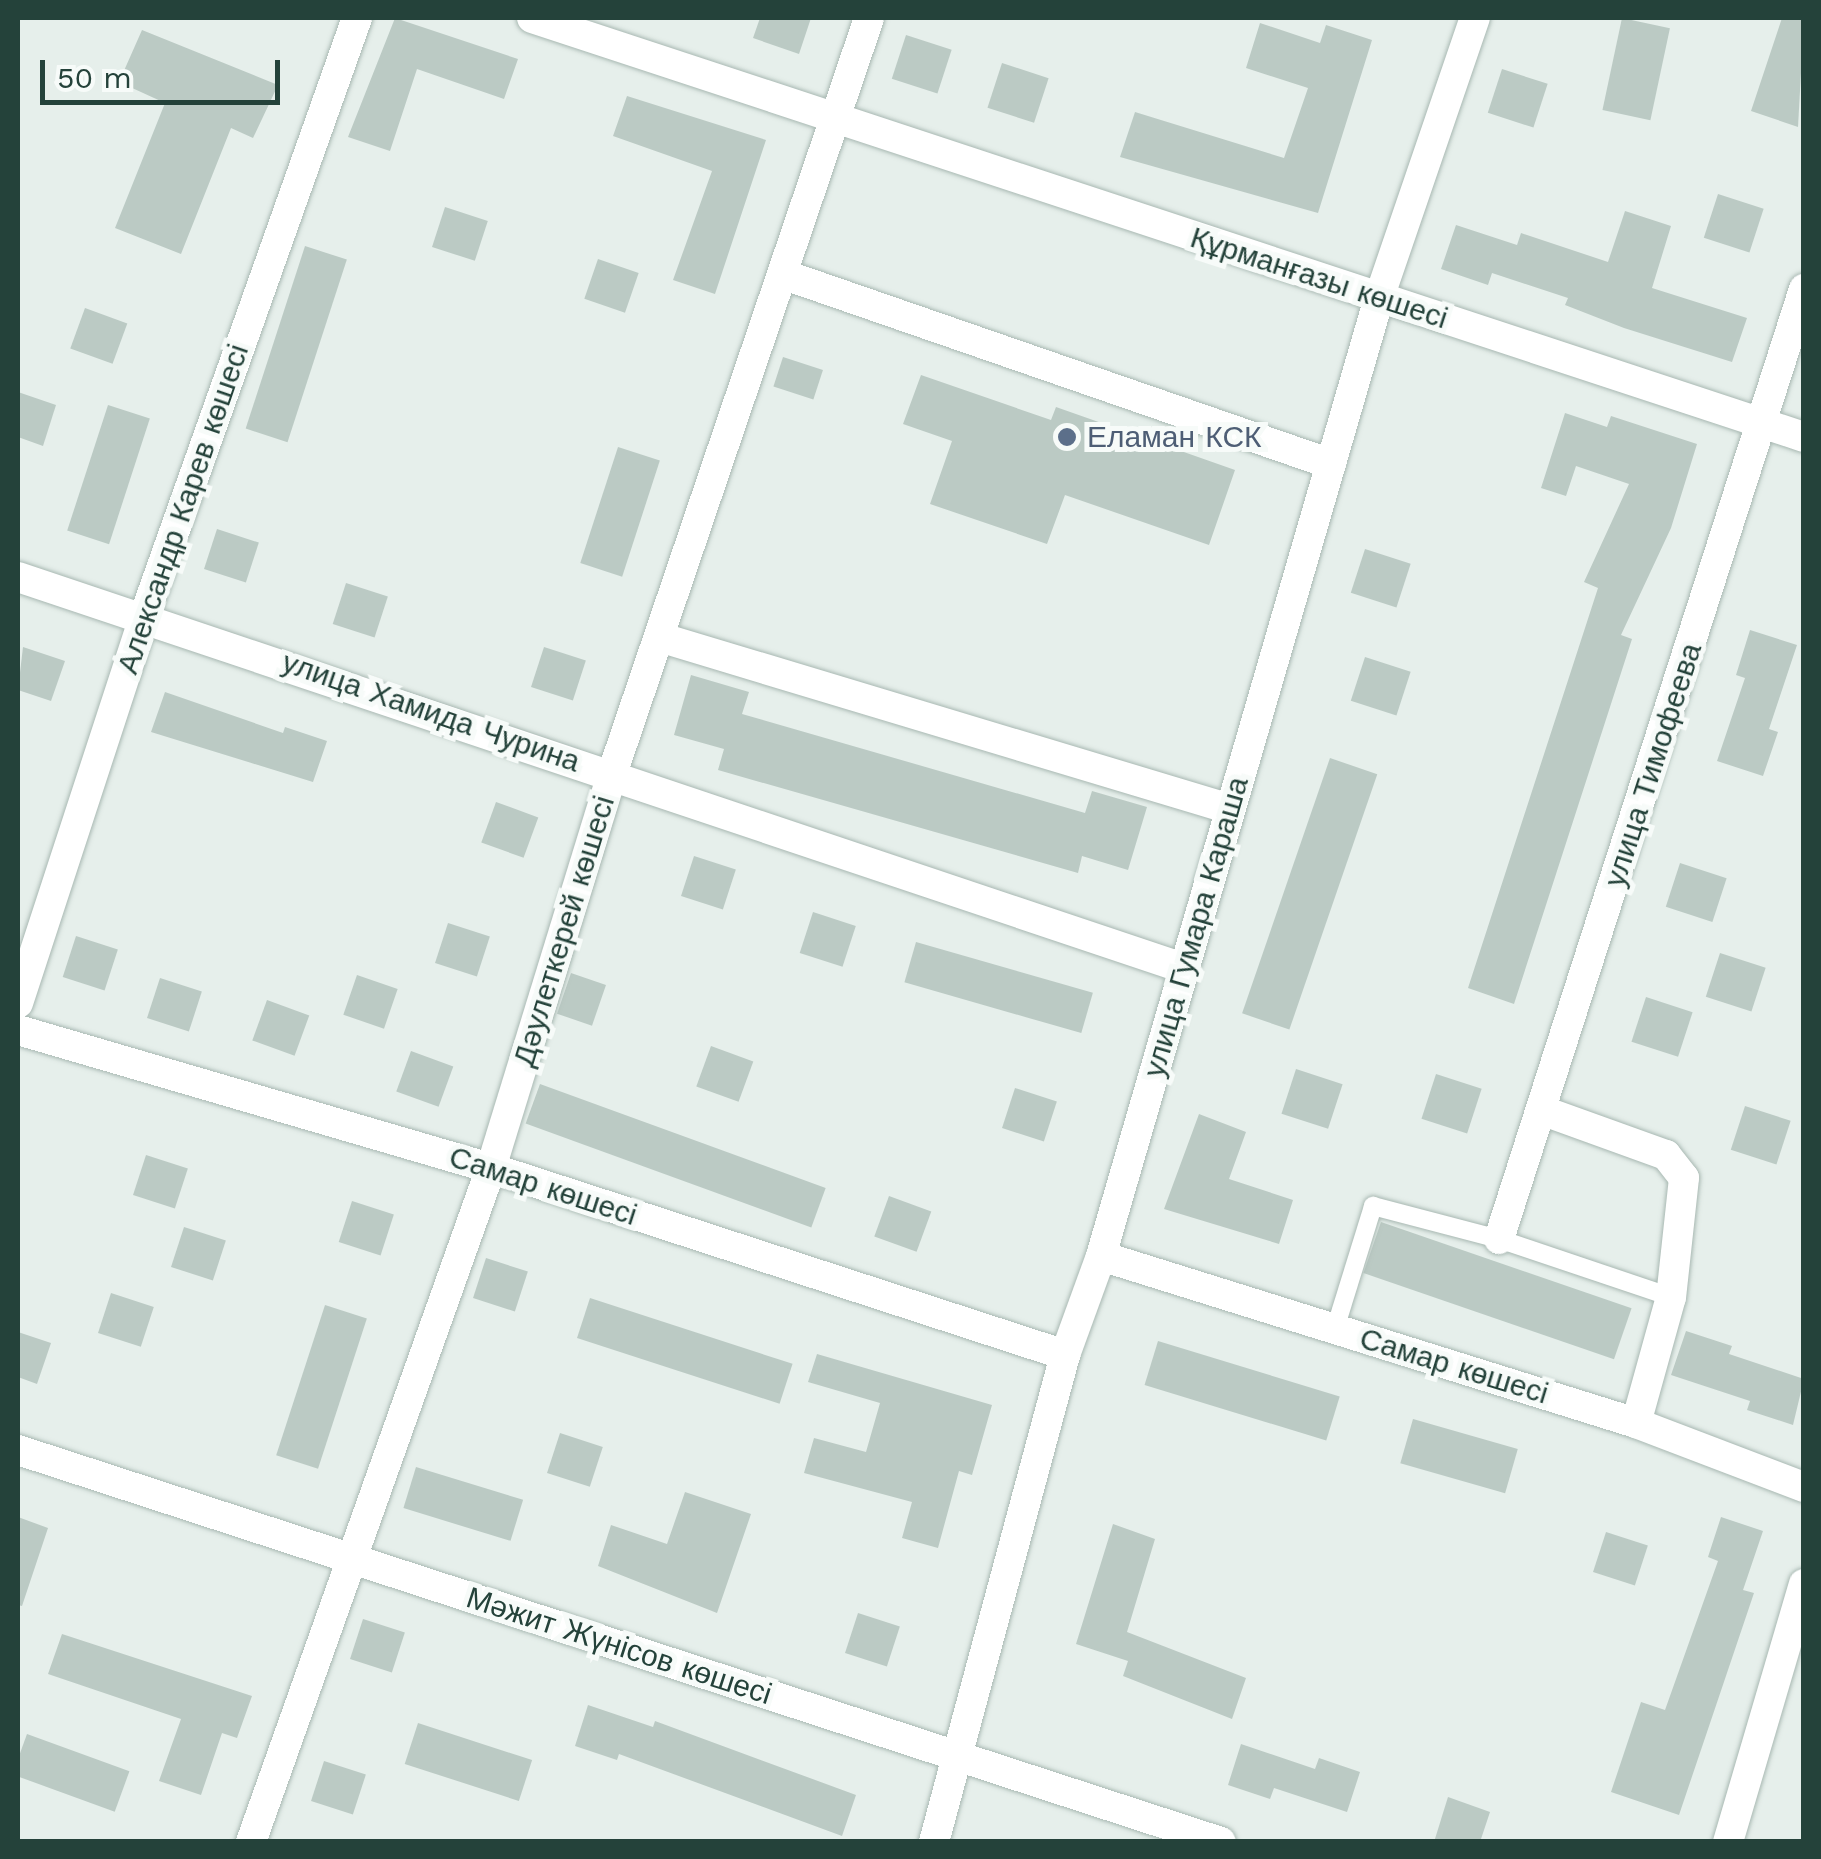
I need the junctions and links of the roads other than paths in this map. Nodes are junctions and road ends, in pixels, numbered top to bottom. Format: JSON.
{"nodes":[{"id":1,"x":357,"y":18,"type":"edge"},
{"id":2,"x":532,"y":18,"type":"edge"},
{"id":3,"x":868,"y":18,"type":"edge"},
{"id":4,"x":1476,"y":18,"type":"edge"},
{"id":5,"x":835,"y":119,"type":"junction"},
{"id":6,"x":782,"y":274,"type":"junction"},
{"id":7,"x":1804,"y":289,"type":"edge"},
{"id":8,"x":1379,"y":298,"type":"junction"},
{"id":9,"x":1764,"y":424,"type":"junction"},
{"id":10,"x":1804,"y":437,"type":"edge"},
{"id":11,"x":1331,"y":464,"type":"junction"},
{"id":12,"x":18,"y":576,"type":"edge"},
{"id":13,"x":145,"y":614,"type":"junction"},
{"id":14,"x":659,"y":637,"type":"junction"},
{"id":15,"x":612,"y":774,"type":"junction"},
{"id":16,"x":1230,"y":810,"type":"junction"},
{"id":17,"x":1184,"y":968,"type":"junction"},
{"id":18,"x":18,"y":1003,"type":"edge"},
{"id":19,"x":18,"y":1030,"type":"edge"},
{"id":20,"x":1541,"y":1110,"type":"junction"},
{"id":21,"x":491,"y":1168,"type":"junction"},
{"id":22,"x":1500,"y":1239,"type":"junction"},
{"id":23,"x":1101,"y":1256,"type":"junction"},
{"id":24,"x":1671,"y":1296,"type":"junction"},
{"id":25,"x":1335,"y":1329,"type":"junction"},
{"id":26,"x":1065,"y":1355,"type":"junction"},
{"id":27,"x":1636,"y":1422,"type":"junction"},
{"id":28,"x":18,"y":1450,"type":"edge"},
{"id":29,"x":1804,"y":1486,"type":"edge"},
{"id":30,"x":349,"y":1559,"type":"junction"},
{"id":31,"x":1804,"y":1584,"type":"edge"},
{"id":32,"x":957,"y":1756,"type":"junction"},
{"id":33,"x":252,"y":1842,"type":"edge"},
{"id":34,"x":934,"y":1842,"type":"edge"},
{"id":35,"x":1221,"y":1842,"type":"edge"},
{"id":36,"x":1728,"y":1842,"type":"edge"}],
"edges":[{"from":1,"to":13,"type":"street","name":"Александр Карев көшесі"},
{"from":2,"to":5,"type":"street","name":"Құрманғазы көшесі"},
{"from":3,"to":5,"type":"street","name":"Дәулеткерей көшесі"},
{"from":4,"to":8,"type":"street","name":"улица Гумара Караша"},
{"from":5,"to":6,"type":"street","name":"Дәулеткерей көшесі"},
{"from":5,"to":8,"type":"street","name":"Құрманғазы көшесі"},
{"from":6,"to":11,"type":"street"},
{"from":6,"to":14,"type":"street","name":"Дәулеткерей көшесі"},
{"from":7,"to":9,"type":"street","name":"улица Тимофеева"},
{"from":8,"to":9,"type":"street","name":"Құрманғазы көшесі"},
{"from":8,"to":11,"type":"street","name":"улица Гумара Караша"},
{"from":9,"to":10,"type":"street","name":"Құрманғазы көшесі"},
{"from":9,"to":20,"type":"street","name":"улица Тимофеева"},
{"from":11,"to":16,"type":"street","name":"улица Гумара Караша"},
{"from":12,"to":13,"type":"street","name":"улица Хамида Чурина"},
{"from":13,"to":15,"type":"street","name":"улица Хамида Чурина"},
{"from":13,"to":18,"type":"street","name":"Александр Карев көшесі"},
{"from":14,"to":15,"type":"street","name":"Дәулеткерей көшесі"},
{"from":14,"to":16,"type":"street"},
{"from":15,"to":17,"type":"street","name":"улица Хамида Чурина"},
{"from":15,"to":21,"type":"street","name":"Дәулеткерей көшесі"},
{"from":16,"to":17,"type":"street","name":"улица Гумара Караша"},
{"from":17,"to":23,"type":"street","name":"улица Гумара Караша"},
{"from":19,"to":21,"type":"street","name":"Самар көшесі"},
{"from":20,"to":22,"type":"street","name":"улица Тимофеева"},
{"from":20,"to":24,"type":"street"},
{"from":21,"to":26,"type":"street","name":"Самар көшесі"},
{"from":21,"to":30,"type":"street","name":"Дәулеткерей көшесі"},
{"from":22,"to":24,"type":"lane"},
{"from":22,"to":25,"type":"lane"},
{"from":23,"to":25,"type":"street","name":"Самар көшесі"},
{"from":23,"to":26,"type":"street","name":"улица Гумара Караша"},
{"from":24,"to":27,"type":"street"},
{"from":25,"to":27,"type":"street","name":"Самар көшесі"},
{"from":26,"to":32,"type":"street","name":"улица Гумара Караша"},
{"from":27,"to":29,"type":"street","name":"Самар көшесі"},
{"from":28,"to":30,"type":"street","name":"Мәжит Жүнісов көшесі"},
{"from":30,"to":32,"type":"street","name":"Мәжит Жүнісов көшесі"},
{"from":30,"to":33,"type":"street","name":"Дәулеткерей көшесі"},
{"from":31,"to":36,"type":"street"},
{"from":32,"to":34,"type":"street","name":"улица Гумара Караша"},
{"from":32,"to":35,"type":"street","name":"Мәжит Жүнісов көшесі"}]}
